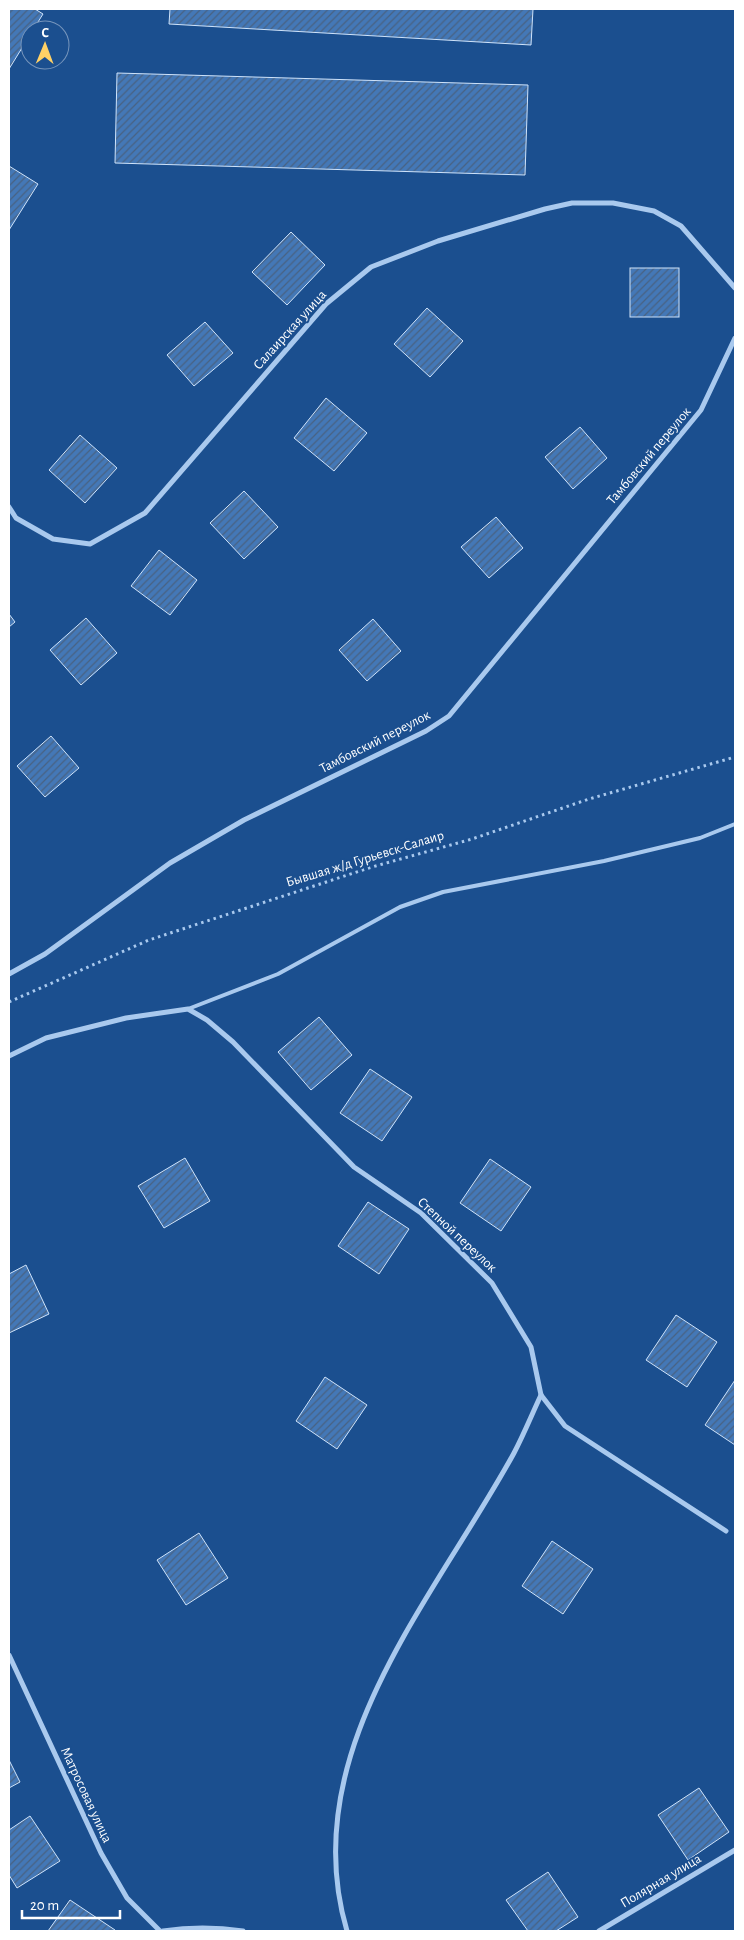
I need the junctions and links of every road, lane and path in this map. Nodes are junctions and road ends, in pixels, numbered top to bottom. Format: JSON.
{"nodes":[{"id":1,"x":735,"y":288,"type":"edge"},
{"id":2,"x":735,"y":338,"type":"edge"},
{"id":3,"x":9,"y":507,"type":"edge"},
{"id":4,"x":735,"y":757,"type":"edge"},
{"id":5,"x":735,"y":824,"type":"edge"},
{"id":6,"x":9,"y":974,"type":"edge"},
{"id":7,"x":9,"y":1002,"type":"edge"},
{"id":8,"x":188,"y":1009,"type":"junction"},
{"id":9,"x":9,"y":1056,"type":"edge"},
{"id":10,"x":541,"y":1395,"type":"junction"},
{"id":11,"x":726,"y":1531,"type":"dead end"},
{"id":12,"x":9,"y":1656,"type":"edge"},
{"id":13,"x":735,"y":1850,"type":"edge"},
{"id":14,"x":162,"y":1931,"type":"edge"},
{"id":15,"x":243,"y":1931,"type":"edge"},
{"id":16,"x":347,"y":1931,"type":"edge"},
{"id":17,"x":599,"y":1931,"type":"edge"}],
"edges":[{"from":1,"to":3,"type":"street","name":"Салаирская улица"},
{"from":2,"to":6,"type":"street","name":"Тамбовский переулок"},
{"from":4,"to":7,"type":"path","name":"Бывшая ж/д Гурьевск-Салаир"},
{"from":5,"to":8,"type":"lane"},
{"from":8,"to":9,"type":"street"},
{"from":8,"to":10,"type":"street","name":"Степной переулок"},
{"from":10,"to":11,"type":"street","name":"Степной переулок"},
{"from":10,"to":16,"type":"street"},
{"from":12,"to":14,"type":"street","name":"Матросовая улица"},
{"from":13,"to":17,"type":"street","name":"Полярная улица"},
{"from":14,"to":15,"type":"street"}]}
